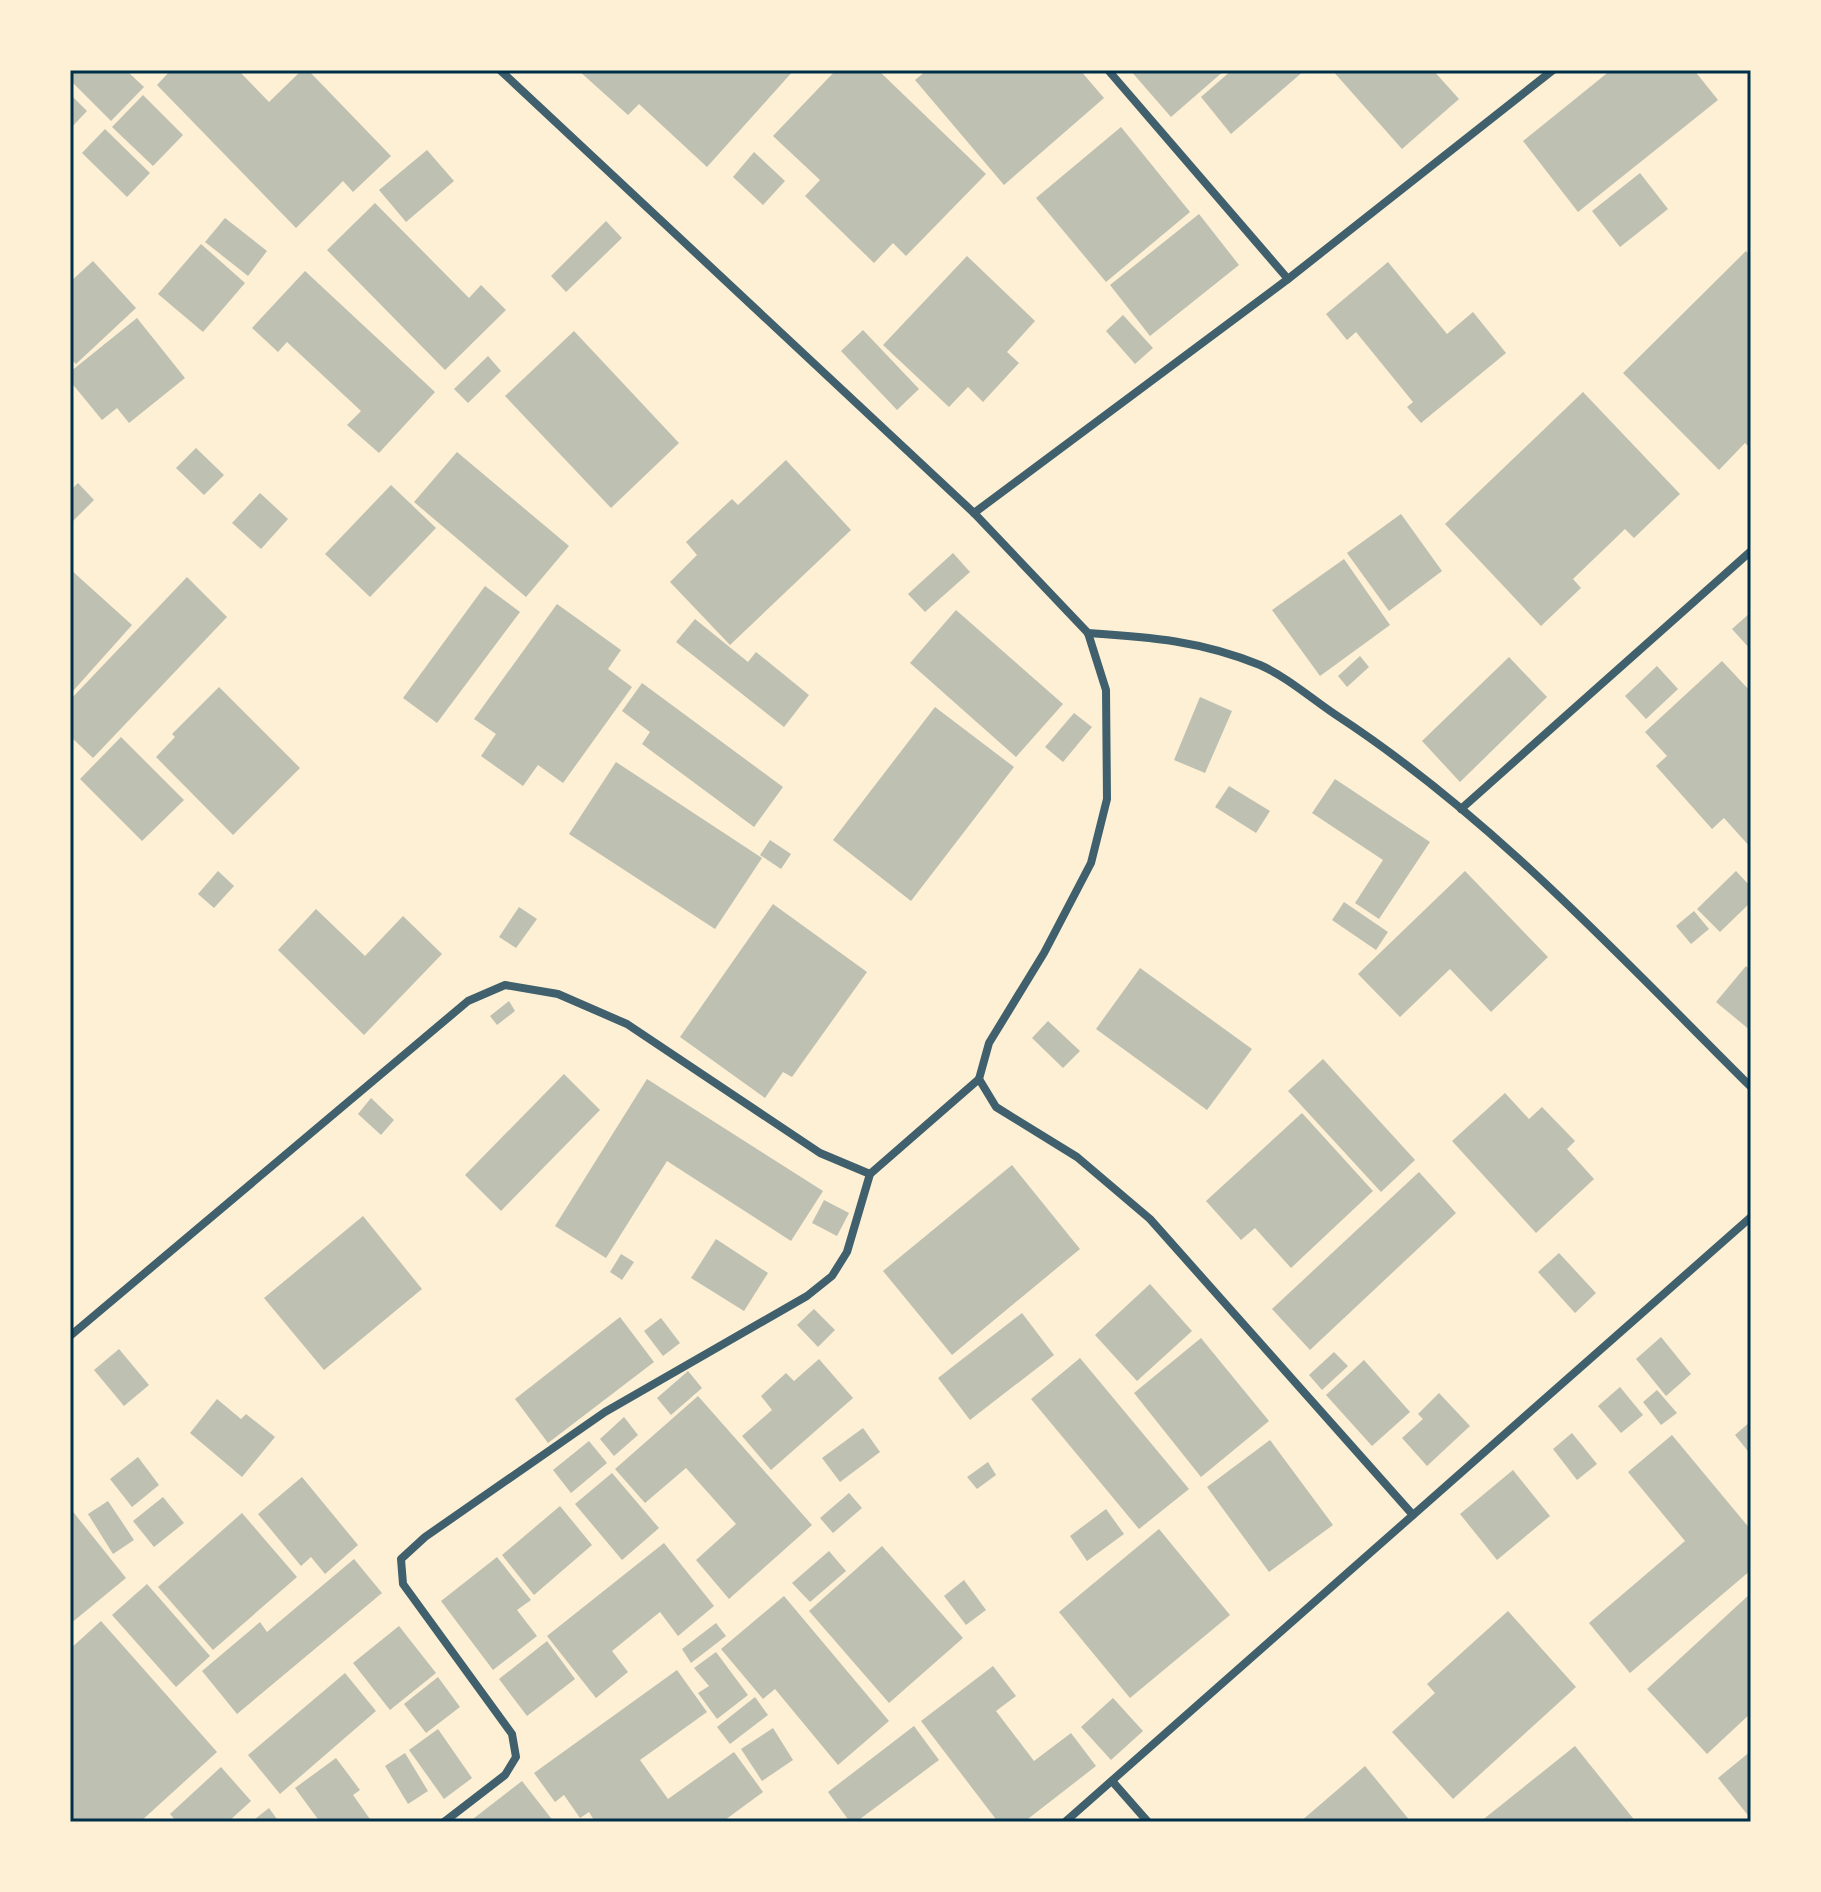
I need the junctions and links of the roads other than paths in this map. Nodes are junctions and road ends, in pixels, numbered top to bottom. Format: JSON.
{"nodes":[{"id":1,"x":500,"y":70,"type":"edge"},
{"id":2,"x":1108,"y":70,"type":"edge"},
{"id":3,"x":1553,"y":70,"type":"edge"},
{"id":4,"x":1288,"y":279,"type":"junction"},
{"id":5,"x":974,"y":513,"type":"junction"},
{"id":6,"x":1751,"y":551,"type":"edge"},
{"id":7,"x":1088,"y":633,"type":"junction"},
{"id":8,"x":1461,"y":809,"type":"junction"},
{"id":9,"x":979,"y":1079,"type":"junction"},
{"id":10,"x":1751,"y":1087,"type":"edge"},
{"id":11,"x":870,"y":1174,"type":"junction"},
{"id":12,"x":1751,"y":1217,"type":"edge"},
{"id":13,"x":70,"y":1336,"type":"edge"},
{"id":14,"x":1413,"y":1515,"type":"junction"},
{"id":15,"x":1112,"y":1781,"type":"junction"},
{"id":16,"x":444,"y":1822,"type":"edge"},
{"id":17,"x":1065,"y":1822,"type":"edge"},
{"id":18,"x":1148,"y":1822,"type":"edge"}],
"edges":[{"from":1,"to":5,"type":"street"},
{"from":2,"to":4,"type":"street"},
{"from":3,"to":4,"type":"street"},
{"from":4,"to":5,"type":"street"},
{"from":5,"to":7,"type":"street"},
{"from":6,"to":8,"type":"street"},
{"from":7,"to":8,"type":"street"},
{"from":7,"to":9,"type":"street"},
{"from":8,"to":10,"type":"street"},
{"from":9,"to":11,"type":"street"},
{"from":9,"to":14,"type":"street"},
{"from":11,"to":13,"type":"street"},
{"from":11,"to":16,"type":"street"},
{"from":12,"to":14,"type":"street"},
{"from":14,"to":15,"type":"street"},
{"from":15,"to":17,"type":"street"},
{"from":15,"to":18,"type":"street"}]}
